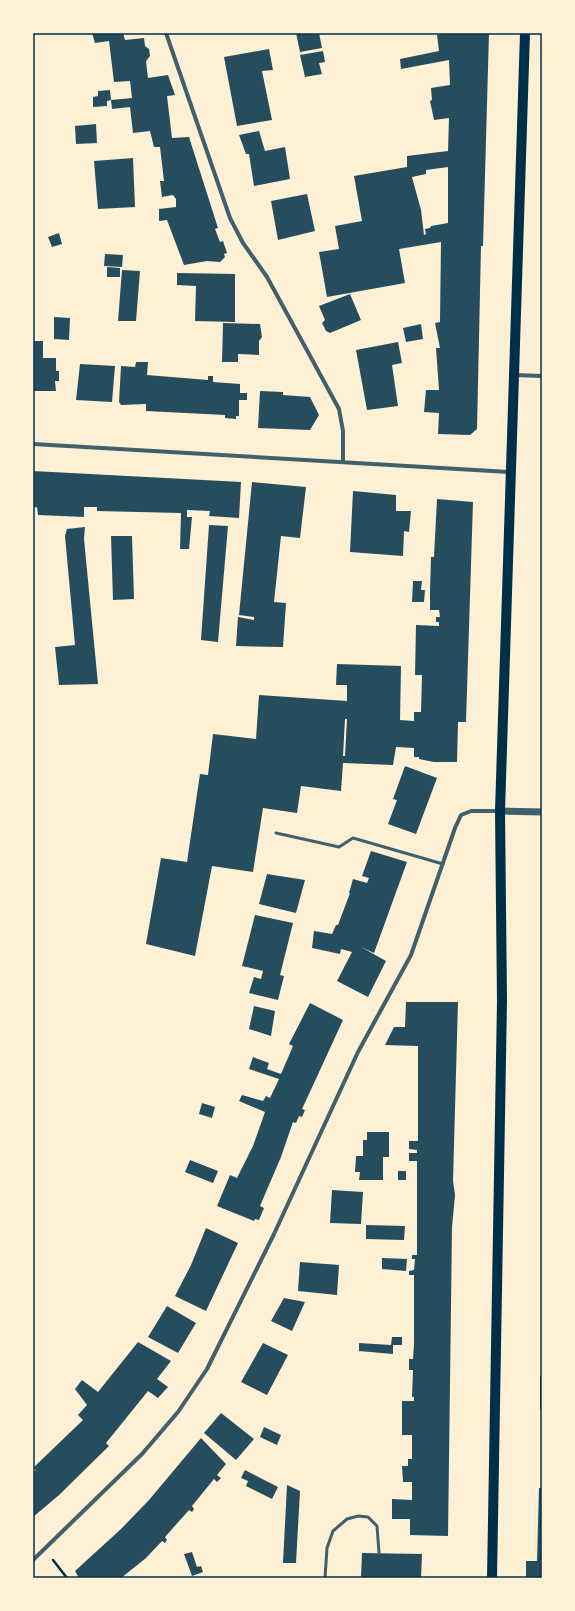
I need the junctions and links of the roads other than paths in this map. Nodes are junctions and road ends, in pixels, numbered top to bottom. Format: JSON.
{"nodes":[{"id":1,"x":166,"y":33,"type":"edge"},
{"id":2,"x":525,"y":33,"type":"edge"},
{"id":3,"x":513,"y":375,"type":"junction"},
{"id":4,"x":542,"y":376,"type":"edge"},
{"id":5,"x":33,"y":442,"type":"edge"},
{"id":6,"x":343,"y":462,"type":"junction"},
{"id":7,"x":509,"y":472,"type":"junction"},
{"id":8,"x":500,"y":811,"type":"junction"},
{"id":9,"x":542,"y":812,"type":"edge"},
{"id":10,"x":276,"y":833,"type":"dead end"},
{"id":11,"x":442,"y":864,"type":"junction"},
{"id":12,"x":379,"y":1554,"type":"dead end"},
{"id":13,"x":33,"y":1560,"type":"edge"},
{"id":14,"x":325,"y":1578,"type":"edge"},
{"id":15,"x":492,"y":1578,"type":"edge"}],
"edges":[{"from":1,"to":6,"type":"street"},
{"from":2,"to":3,"type":"main road"},
{"from":3,"to":4,"type":"street"},
{"from":3,"to":7,"type":"main road"},
{"from":5,"to":6,"type":"street"},
{"from":6,"to":7,"type":"street"},
{"from":7,"to":8,"type":"main road"},
{"from":8,"to":9,"type":"street"},
{"from":8,"to":11,"type":"street"},
{"from":8,"to":15,"type":"main road"},
{"from":10,"to":11,"type":"lane"},
{"from":11,"to":13,"type":"street"},
{"from":12,"to":14,"type":"lane"}]}
